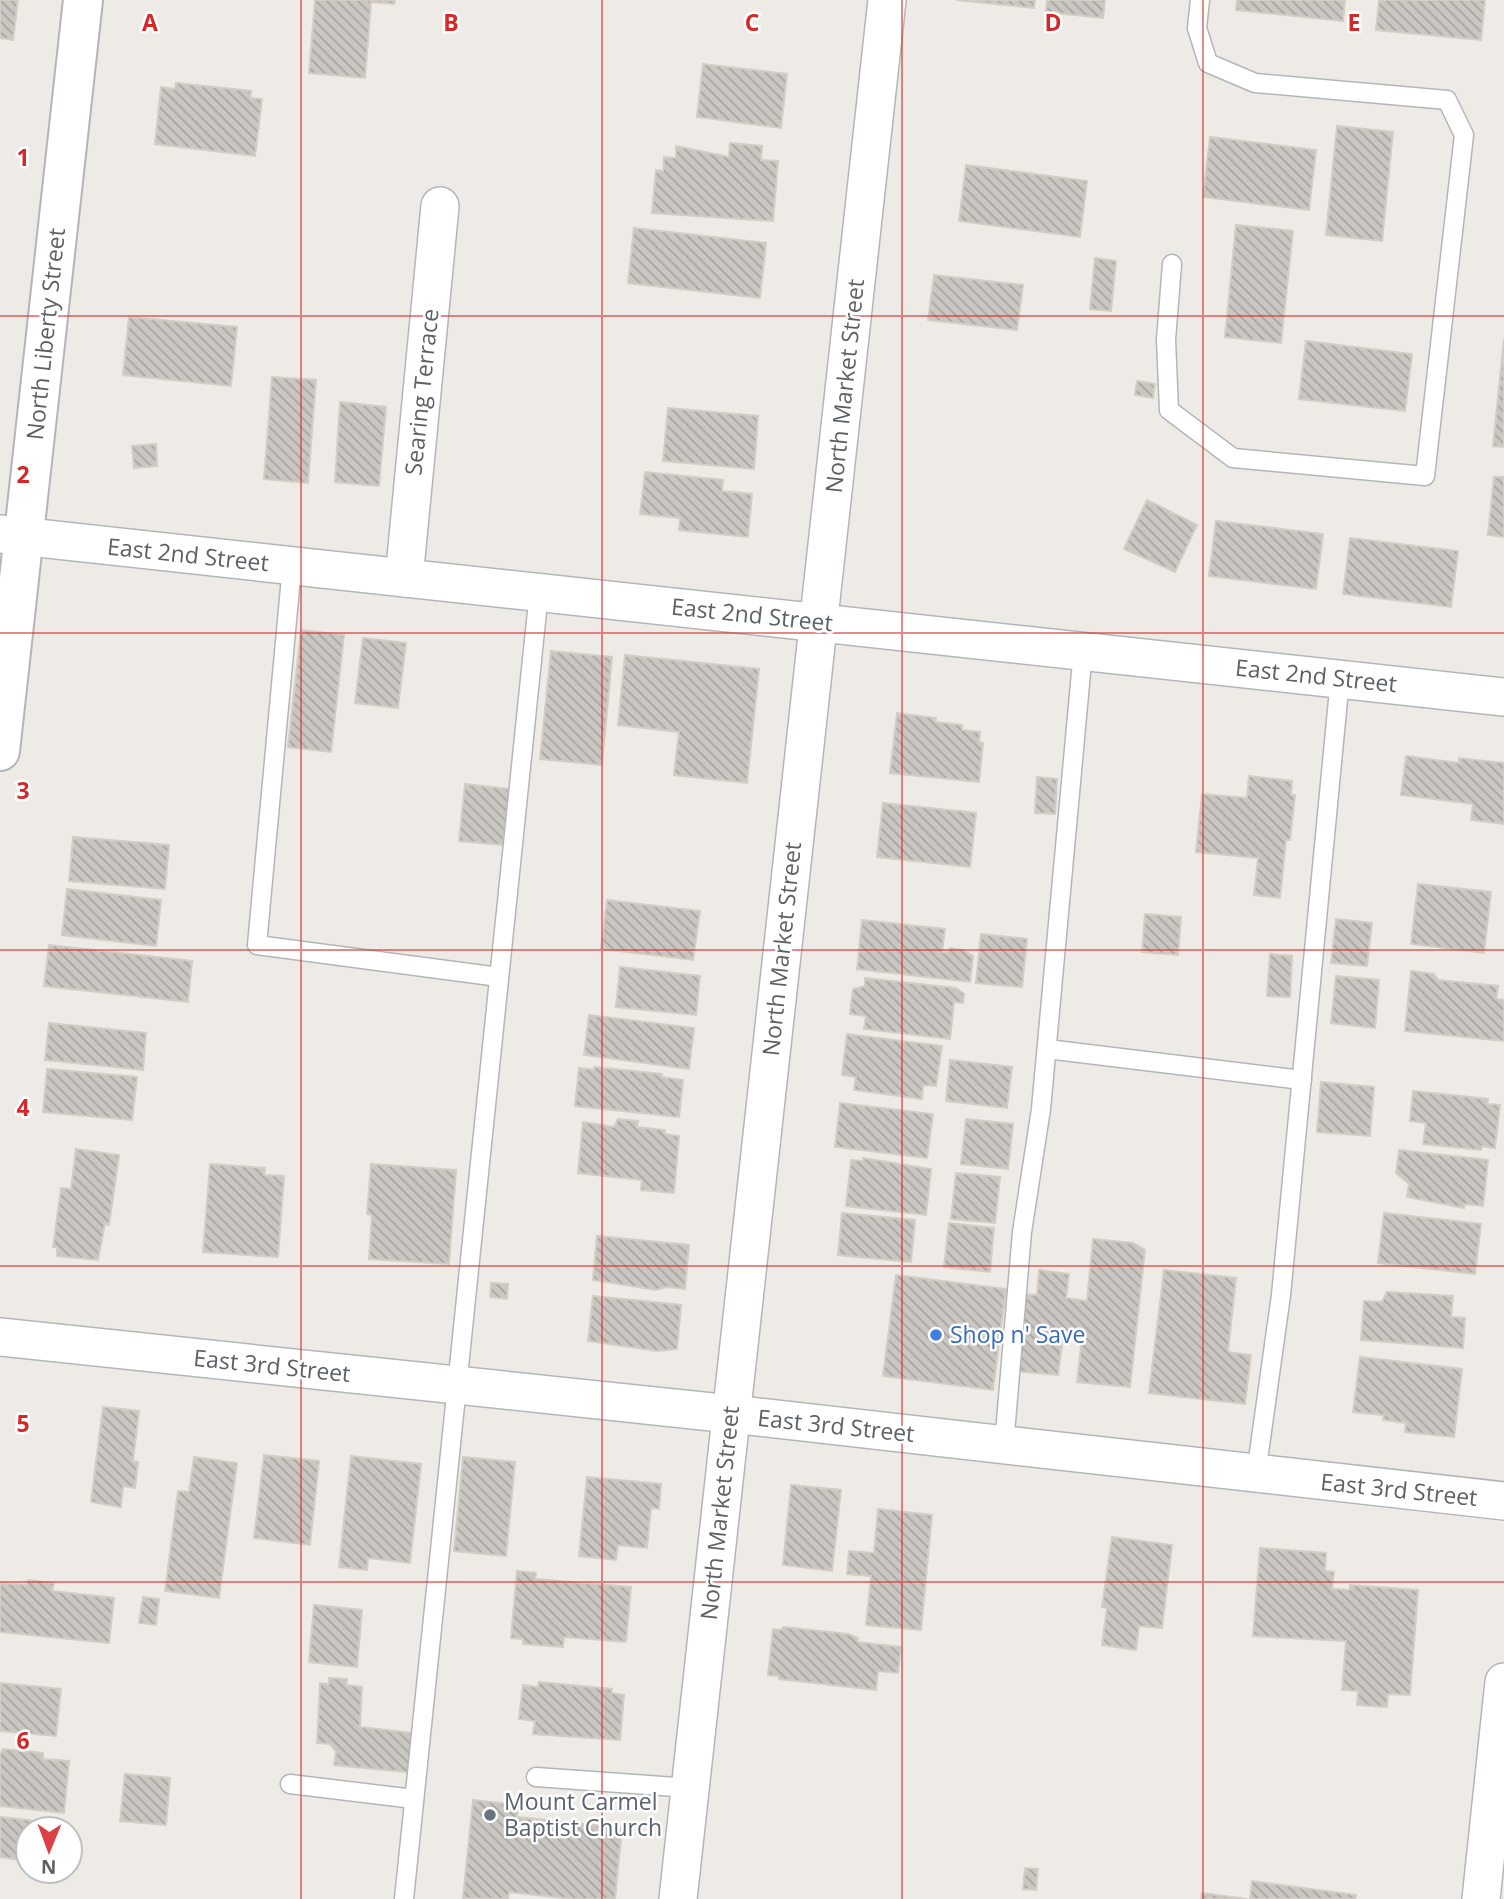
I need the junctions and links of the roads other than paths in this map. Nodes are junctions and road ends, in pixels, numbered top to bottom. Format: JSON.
{"nodes":[{"id":1,"x":83,"y":0,"type":"edge"},
{"id":2,"x":887,"y":0,"type":"edge"},
{"id":3,"x":1200,"y":0,"type":"edge"},
{"id":4,"x":440,"y":206,"type":"dead end"},
{"id":5,"x":1172,"y":264,"type":"dead end"},
{"id":6,"x":12,"y":535,"type":"edge"},
{"id":7,"x":292,"y":566,"type":"junction"},
{"id":8,"x":404,"y":578,"type":"junction"},
{"id":9,"x":539,"y":592,"type":"junction"},
{"id":10,"x":818,"y":622,"type":"junction"},
{"id":11,"x":1083,"y":651,"type":"junction"},
{"id":12,"x":1340,"y":679,"type":"junction"},
{"id":13,"x":1504,"y":697,"type":"edge"},
{"id":14,"x":0,"y":751,"type":"edge"},
{"id":15,"x":499,"y":977,"type":"junction"},
{"id":16,"x":1047,"y":1049,"type":"junction"},
{"id":17,"x":1302,"y":1080,"type":"junction"},
{"id":18,"x":0,"y":1337,"type":"edge"},
{"id":19,"x":456,"y":1385,"type":"junction"},
{"id":20,"x":731,"y":1414,"type":"junction"},
{"id":21,"x":1004,"y":1445,"type":"junction"},
{"id":22,"x":1256,"y":1474,"type":"junction"},
{"id":23,"x":1504,"y":1501,"type":"edge"},
{"id":24,"x":1504,"y":1682,"type":"edge"},
{"id":25,"x":536,"y":1777,"type":"dead end"},
{"id":26,"x":290,"y":1784,"type":"dead end"},
{"id":27,"x":690,"y":1788,"type":"junction"},
{"id":28,"x":414,"y":1799,"type":"junction"},
{"id":29,"x":404,"y":1899,"type":"edge"},
{"id":30,"x":678,"y":1899,"type":"edge"},
{"id":31,"x":1481,"y":1899,"type":"edge"}],
"edges":[{"from":1,"to":6,"type":"street","name":"North Liberty Street"},
{"from":2,"to":10,"type":"street","name":"North Market Street"},
{"from":3,"to":5,"type":"lane"},
{"from":4,"to":8,"type":"street","name":"Searing Terrace"},
{"from":6,"to":7,"type":"street","name":"East 2nd Street"},
{"from":6,"to":14,"type":"street","name":"North Liberty Street"},
{"from":7,"to":8,"type":"street","name":"East 2nd Street"},
{"from":7,"to":15,"type":"lane"},
{"from":8,"to":9,"type":"street","name":"East 2nd Street"},
{"from":9,"to":10,"type":"street","name":"East 2nd Street"},
{"from":9,"to":15,"type":"lane"},
{"from":10,"to":11,"type":"street","name":"East 2nd Street"},
{"from":10,"to":20,"type":"street","name":"North Market Street"},
{"from":11,"to":12,"type":"street","name":"East 2nd Street"},
{"from":11,"to":16,"type":"lane"},
{"from":12,"to":13,"type":"street","name":"East 2nd Street"},
{"from":12,"to":17,"type":"lane"},
{"from":15,"to":19,"type":"lane"},
{"from":16,"to":17,"type":"lane"},
{"from":16,"to":21,"type":"lane"},
{"from":17,"to":22,"type":"lane"},
{"from":18,"to":19,"type":"street","name":"East 3rd Street"},
{"from":19,"to":20,"type":"street","name":"East 3rd Street"},
{"from":19,"to":28,"type":"lane"},
{"from":20,"to":21,"type":"street","name":"East 3rd Street"},
{"from":20,"to":27,"type":"street","name":"North Market Street"},
{"from":21,"to":22,"type":"street","name":"East 3rd Street"},
{"from":22,"to":23,"type":"street","name":"East 3rd Street"},
{"from":24,"to":31,"type":"street"},
{"from":25,"to":27,"type":"lane"},
{"from":26,"to":28,"type":"lane"},
{"from":27,"to":30,"type":"street","name":"North Market Street"},
{"from":28,"to":29,"type":"lane"}]}
